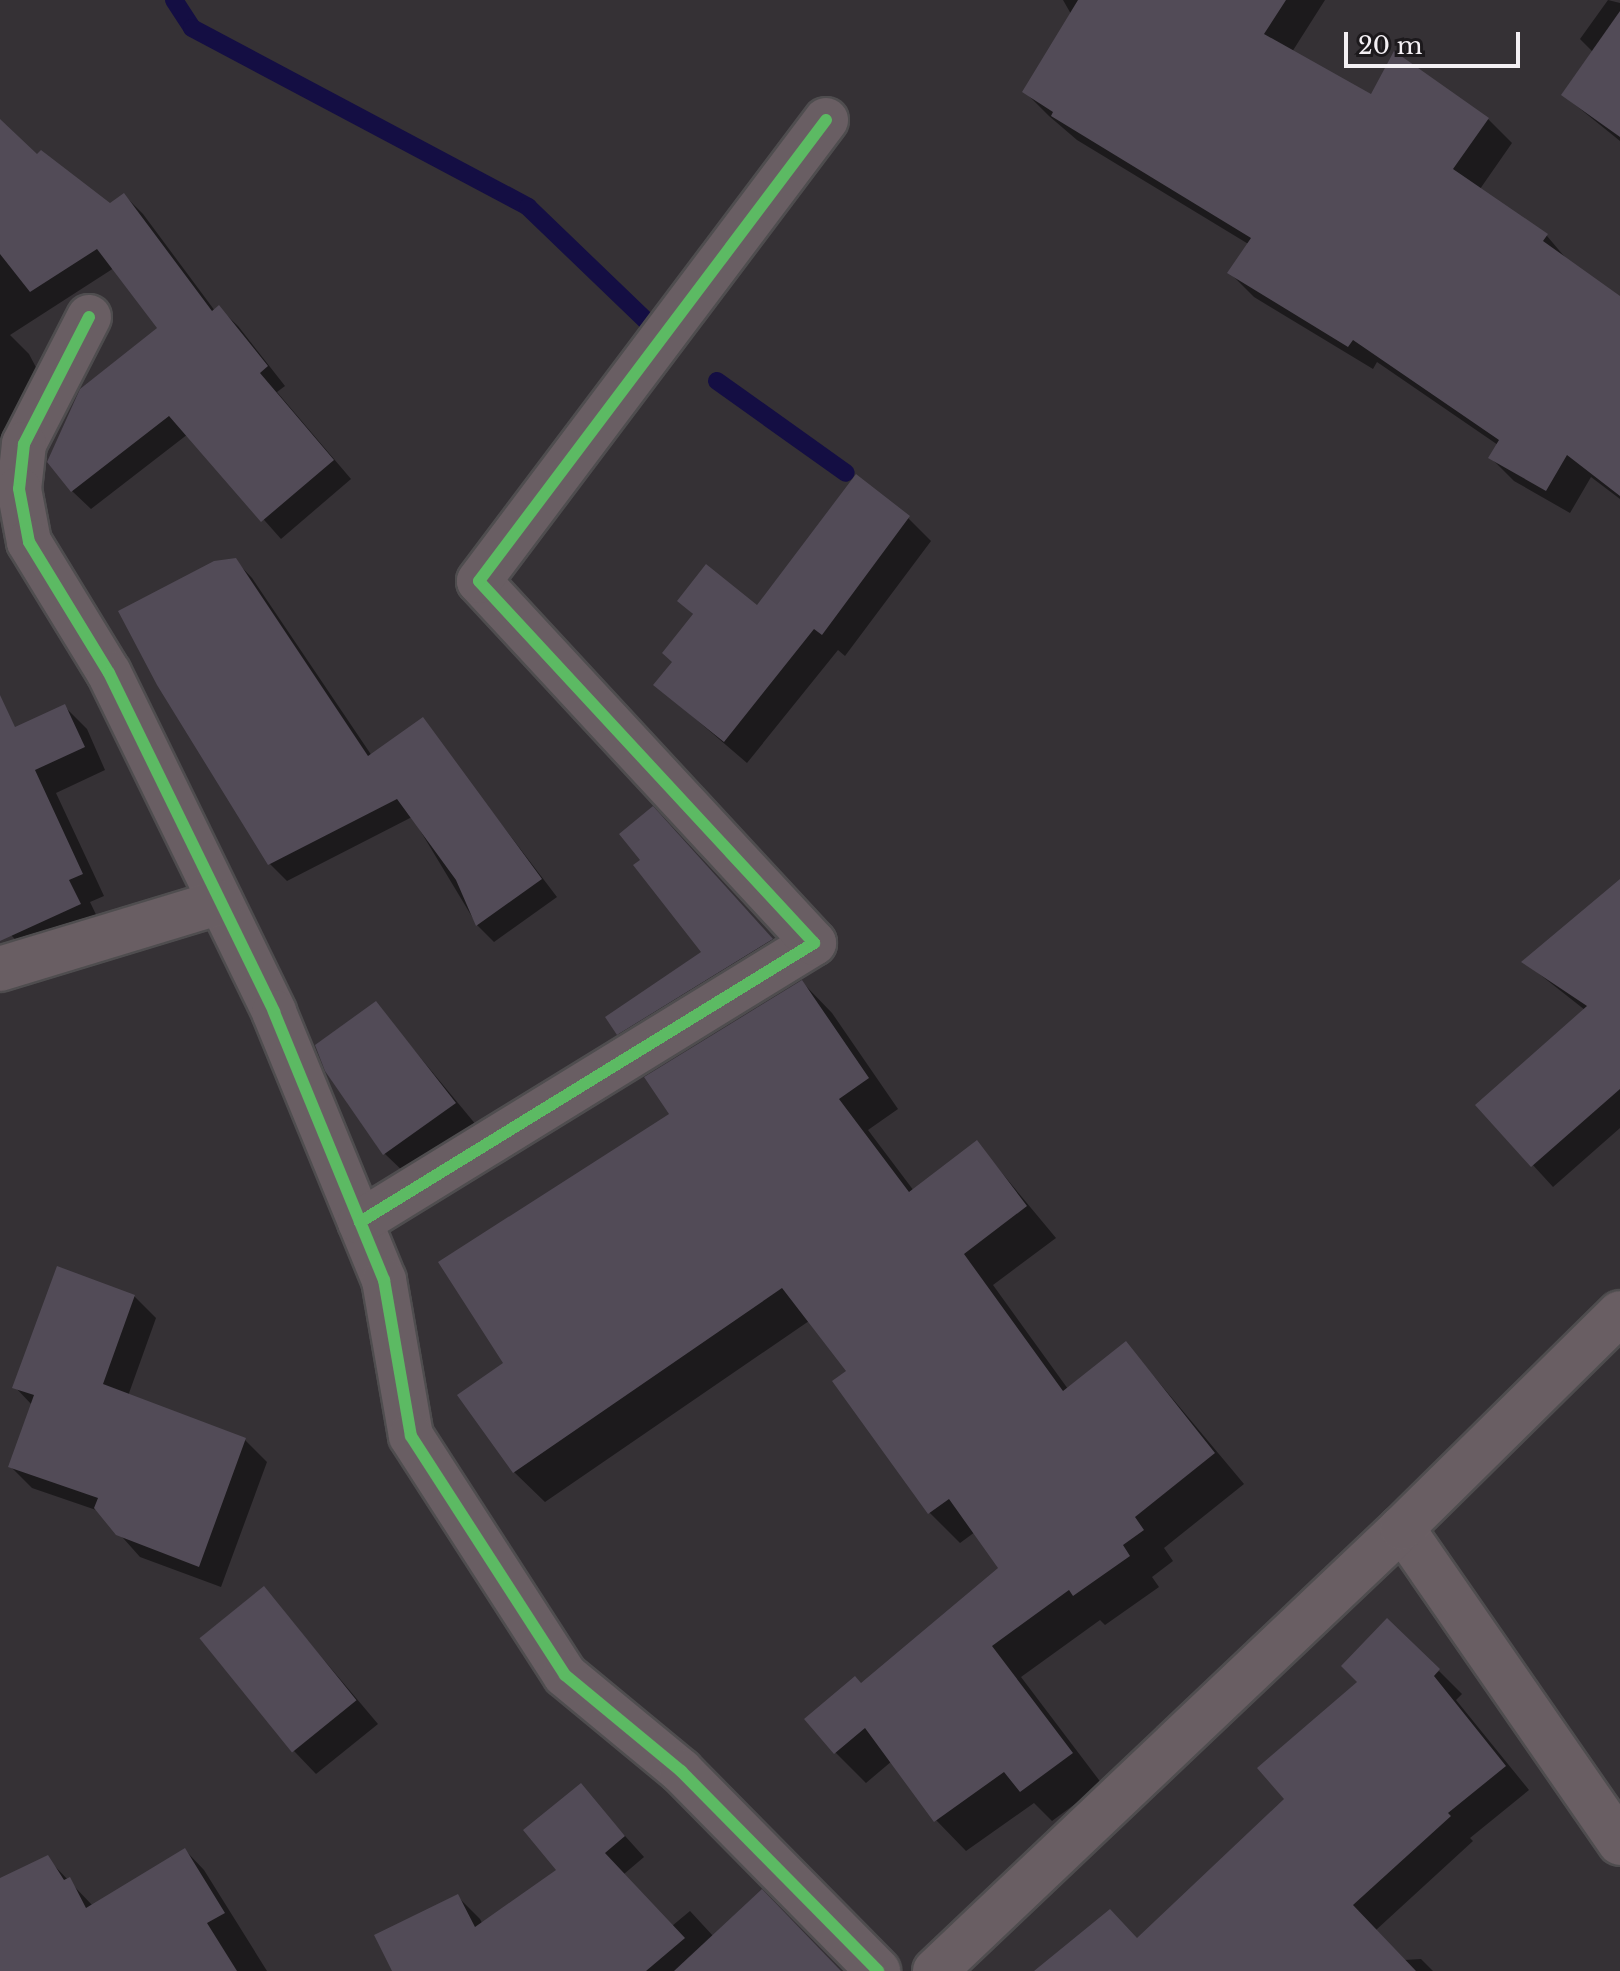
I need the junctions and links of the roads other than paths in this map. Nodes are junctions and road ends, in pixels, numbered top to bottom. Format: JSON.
{"nodes":[{"id":1,"x":826,"y":120,"type":"dead end"},
{"id":2,"x":89,"y":317,"type":"dead end"},
{"id":3,"x":220,"y":902,"type":"junction"},
{"id":4,"x":0,"y":969,"type":"edge"},
{"id":5,"x":360,"y":1222,"type":"junction"},
{"id":6,"x":1620,"y":1313,"type":"edge"},
{"id":7,"x":1402,"y":1528,"type":"junction"},
{"id":8,"x":1620,"y":1843,"type":"edge"},
{"id":9,"x":878,"y":1971,"type":"edge"},
{"id":10,"x":935,"y":1971,"type":"edge"}],
"edges":[{"from":1,"to":5,"type":"street"},
{"from":2,"to":3,"type":"street"},
{"from":3,"to":4,"type":"street"},
{"from":3,"to":5,"type":"street"},
{"from":5,"to":9,"type":"street"},
{"from":6,"to":7,"type":"street"},
{"from":7,"to":8,"type":"street"},
{"from":7,"to":10,"type":"street"}]}
